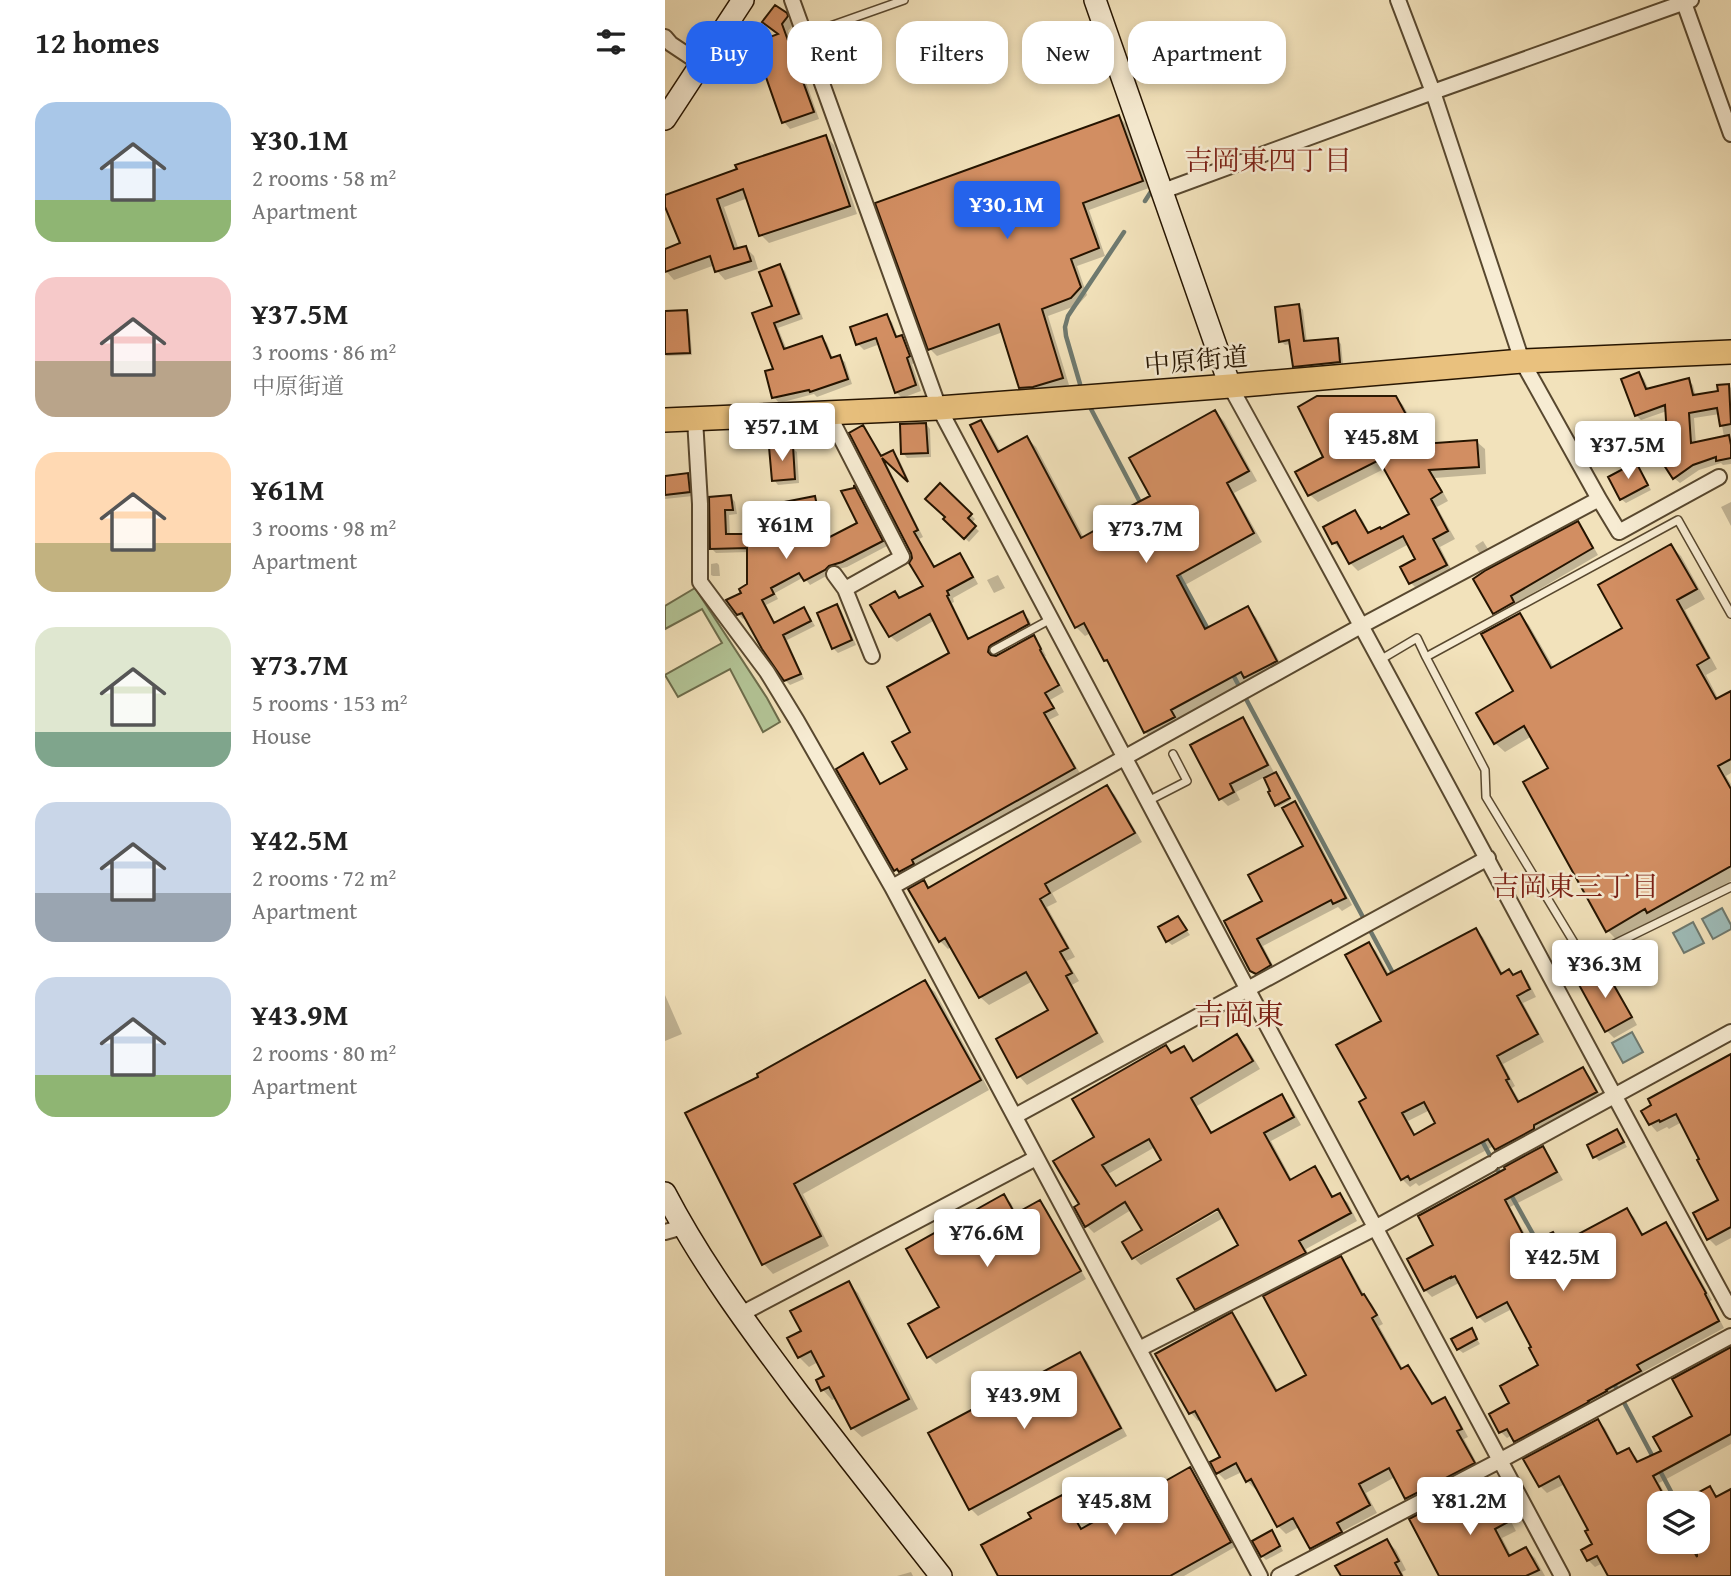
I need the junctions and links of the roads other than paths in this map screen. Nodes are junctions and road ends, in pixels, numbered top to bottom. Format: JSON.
{"nodes":[{"id":1,"x":743,"y":0,"type":"edge"},
{"id":2,"x":792,"y":0,"type":"edge"},
{"id":3,"x":904,"y":0,"type":"edge"},
{"id":4,"x":1095,"y":0,"type":"edge"},
{"id":5,"x":1398,"y":0,"type":"edge"},
{"id":6,"x":1686,"y":1,"type":"edge"},
{"id":7,"x":729,"y":21,"type":"edge"},
{"id":8,"x":800,"y":21,"type":"edge"},
{"id":9,"x":845,"y":21,"type":"edge"},
{"id":10,"x":665,"y":37,"type":"edge"},
{"id":11,"x":686,"y":54,"type":"edge"},
{"id":12,"x":688,"y":84,"type":"edge"},
{"id":13,"x":823,"y":84,"type":"edge"},
{"id":14,"x":1433,"y":92,"type":"junction"},
{"id":15,"x":665,"y":119,"type":"edge"},
{"id":16,"x":1731,"y":134,"type":"edge"},
{"id":17,"x":1163,"y":191,"type":"junction"},
{"id":18,"x":1731,"y":352,"type":"edge"},
{"id":19,"x":1523,"y":361,"type":"junction"},
{"id":20,"x":1230,"y":386,"type":"junction"},
{"id":21,"x":939,"y":408,"type":"junction"},
{"id":22,"x":828,"y":413,"type":"junction"},
{"id":23,"x":695,"y":419,"type":"junction"},
{"id":24,"x":665,"y":420,"type":"edge"},
{"id":25,"x":1719,"y":477,"type":"dead end"},
{"id":26,"x":1599,"y":499,"type":"junction"},
{"id":27,"x":834,"y":574,"type":"dead end"},
{"id":28,"x":845,"y":589,"type":"junction"},
{"id":29,"x":1731,"y":614,"type":"edge"},
{"id":30,"x":1051,"y":619,"type":"junction"},
{"id":31,"x":1361,"y":626,"type":"junction"},
{"id":32,"x":994,"y":650,"type":"dead end"},
{"id":33,"x":872,"y":656,"type":"dead end"},
{"id":34,"x":1426,"y":657,"type":"junction"},
{"id":35,"x":1380,"y":660,"type":"junction"},
{"id":36,"x":1173,"y":754,"type":"dead end"},
{"id":37,"x":1125,"y":757,"type":"junction"},
{"id":38,"x":1148,"y":801,"type":"junction"},
{"id":39,"x":1488,"y":858,"type":"junction"},
{"id":40,"x":891,"y":887,"type":"junction"},
{"id":41,"x":1731,"y":887,"type":"edge"},
{"id":42,"x":1248,"y":990,"type":"junction"},
{"id":43,"x":1731,"y":1032,"type":"edge"},
{"id":44,"x":1614,"y":1096,"type":"junction"},
{"id":45,"x":1015,"y":1115,"type":"junction"},
{"id":46,"x":1036,"y":1158,"type":"junction"},
{"id":47,"x":665,"y":1193,"type":"edge"},
{"id":48,"x":1375,"y":1228,"type":"junction"},
{"id":49,"x":674,"y":1229,"type":"edge"},
{"id":50,"x":1731,"y":1311,"type":"edge"},
{"id":51,"x":741,"y":1314,"type":"junction"},
{"id":52,"x":1731,"y":1336,"type":"edge"},
{"id":53,"x":1139,"y":1349,"type":"junction"},
{"id":54,"x":1499,"y":1461,"type":"junction"},
{"id":55,"x":941,"y":1576,"type":"edge"},
{"id":56,"x":1260,"y":1576,"type":"edge"},
{"id":57,"x":1279,"y":1576,"type":"edge"},
{"id":58,"x":1562,"y":1576,"type":"edge"}],
"edges":[{"from":1,"to":7,"type":"street"},
{"from":2,"to":8,"type":"street"},
{"from":3,"to":9,"type":"lane"},
{"from":4,"to":17,"type":"street"},
{"from":5,"to":14,"type":"street"},
{"from":6,"to":14,"type":"street"},
{"from":6,"to":16,"type":"street"},
{"from":10,"to":11,"type":"street"},
{"from":12,"to":15,"type":"street"},
{"from":13,"to":21,"type":"street"},
{"from":14,"to":17,"type":"street"},
{"from":14,"to":19,"type":"street"},
{"from":17,"to":20,"type":"street"},
{"from":18,"to":19,"type":"main road","name":"中原街道"},
{"from":19,"to":20,"type":"main road","name":"中原街道"},
{"from":19,"to":26,"type":"street"},
{"from":20,"to":21,"type":"main road","name":"中原街道"},
{"from":20,"to":31,"type":"street"},
{"from":21,"to":22,"type":"main road","name":"中原街道"},
{"from":21,"to":30,"type":"street"},
{"from":22,"to":23,"type":"main road","name":"中原街道"},
{"from":22,"to":28,"type":"street"},
{"from":23,"to":24,"type":"main road","name":"中原街道"},
{"from":23,"to":40,"type":"street"},
{"from":25,"to":26,"type":"street"},
{"from":26,"to":31,"type":"street"},
{"from":27,"to":28,"type":"street"},
{"from":28,"to":33,"type":"street"},
{"from":29,"to":34,"type":"lane"},
{"from":30,"to":32,"type":"lane"},
{"from":30,"to":37,"type":"street"},
{"from":31,"to":35,"type":"street"},
{"from":31,"to":37,"type":"street"},
{"from":34,"to":35,"type":"lane"},
{"from":34,"to":41,"type":"lane"},
{"from":35,"to":39,"type":"street"},
{"from":36,"to":38,"type":"lane"},
{"from":37,"to":38,"type":"street"},
{"from":37,"to":40,"type":"street"},
{"from":38,"to":42,"type":"street"},
{"from":39,"to":42,"type":"street"},
{"from":39,"to":44,"type":"street"},
{"from":40,"to":45,"type":"street"},
{"from":42,"to":45,"type":"street"},
{"from":42,"to":48,"type":"street"},
{"from":43,"to":44,"type":"street"},
{"from":44,"to":48,"type":"street"},
{"from":44,"to":50,"type":"street"},
{"from":45,"to":46,"type":"street"},
{"from":46,"to":51,"type":"street"},
{"from":46,"to":53,"type":"street"},
{"from":47,"to":49,"type":"street"},
{"from":48,"to":53,"type":"street"},
{"from":48,"to":54,"type":"street"},
{"from":49,"to":51,"type":"street"},
{"from":51,"to":55,"type":"street"},
{"from":52,"to":54,"type":"street"},
{"from":53,"to":56,"type":"street"},
{"from":54,"to":57,"type":"street"},
{"from":54,"to":58,"type":"street"}]}
